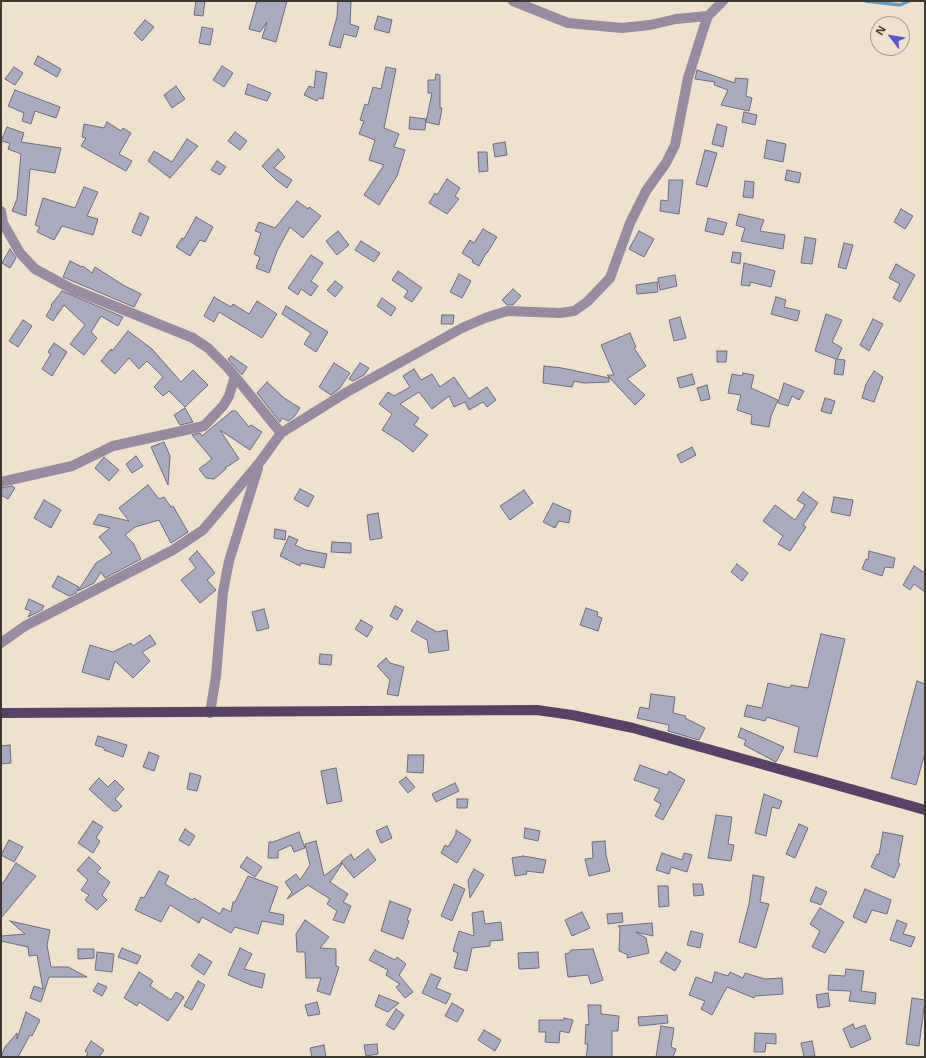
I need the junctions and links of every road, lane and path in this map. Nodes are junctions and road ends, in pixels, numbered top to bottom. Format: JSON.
{"nodes":[{"id":1,"x":513,"y":1,"type":"edge"},
{"id":2,"x":723,"y":1,"type":"edge"},
{"id":3,"x":708,"y":16,"type":"junction"},
{"id":4,"x":1,"y":211,"type":"edge"},
{"id":5,"x":235,"y":376,"type":"junction"},
{"id":6,"x":280,"y":433,"type":"junction"},
{"id":7,"x":260,"y":462,"type":"junction"},
{"id":8,"x":1,"y":482,"type":"edge"},
{"id":9,"x":1,"y":643,"type":"edge"},
{"id":10,"x":210,"y":712,"type":"junction"},
{"id":11,"x":1,"y":713,"type":"edge"},
{"id":12,"x":925,"y":810,"type":"edge"}],
"edges":[{"from":1,"to":3,"type":"street"},
{"from":2,"to":3,"type":"street"},
{"from":3,"to":6,"type":"street"},
{"from":4,"to":5,"type":"street"},
{"from":5,"to":6,"type":"street"},
{"from":5,"to":8,"type":"street"},
{"from":6,"to":7,"type":"street"},
{"from":7,"to":9,"type":"street"},
{"from":7,"to":10,"type":"street"},
{"from":10,"to":11,"type":"main road"},
{"from":10,"to":12,"type":"main road"}]}
